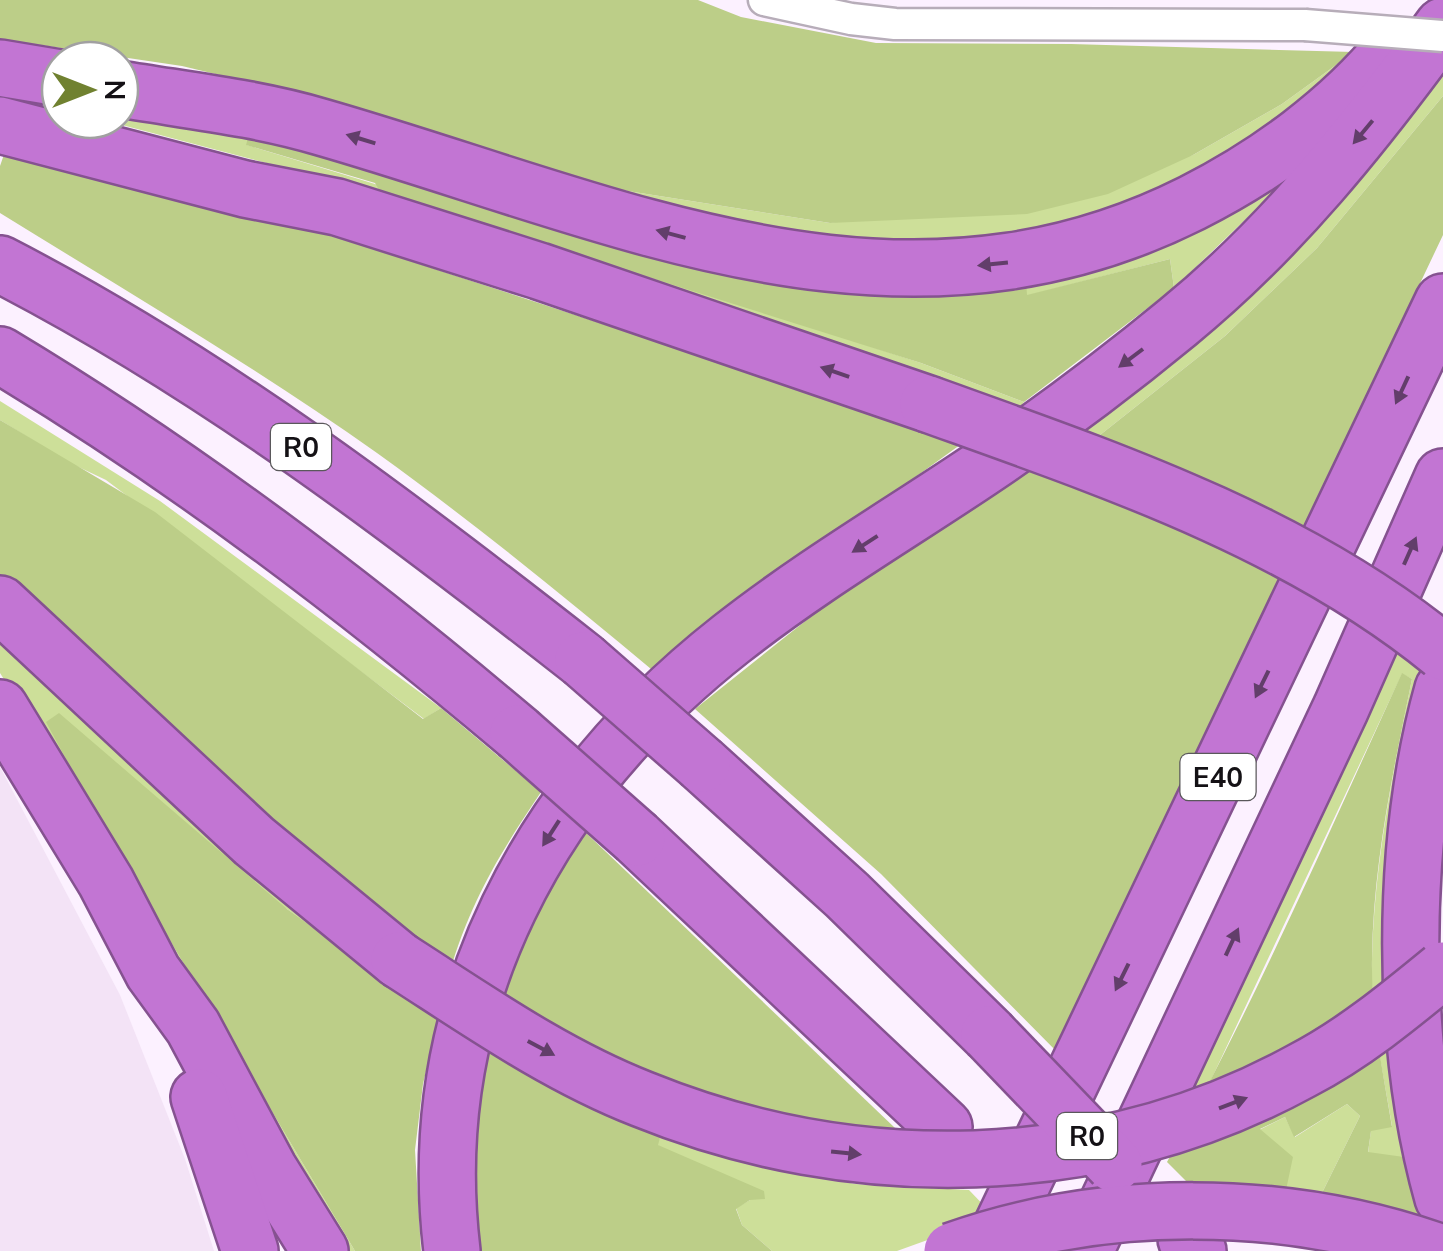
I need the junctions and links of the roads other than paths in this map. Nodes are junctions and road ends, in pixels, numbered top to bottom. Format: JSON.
{"nodes":[{"id":1,"x":764,"y":0,"type":"edge"},
{"id":2,"x":1429,"y":0,"type":"edge"},
{"id":3,"x":1443,"y":26,"type":"edge"},
{"id":4,"x":1443,"y":36,"type":"edge"},
{"id":5,"x":0,"y":68,"type":"edge"},
{"id":6,"x":40,"y":75,"type":"edge"},
{"id":7,"x":140,"y":93,"type":"edge"},
{"id":8,"x":0,"y":125,"type":"edge"},
{"id":9,"x":0,"y":264,"type":"edge"},
{"id":10,"x":1443,"y":302,"type":"edge"},
{"id":11,"x":0,"y":355,"type":"edge"},
{"id":12,"x":1443,"y":477,"type":"edge"},
{"id":13,"x":0,"y":604,"type":"edge"},
{"id":14,"x":1443,"y":652,"type":"edge"},
{"id":15,"x":1443,"y":689,"type":"edge"},
{"id":16,"x":0,"y":708,"type":"edge"},
{"id":17,"x":1443,"y":970,"type":"edge"},
{"id":18,"x":154,"y":972,"type":"junction"},
{"id":19,"x":1443,"y":1198,"type":"edge"},
{"id":20,"x":1192,"y":1245,"type":"edge"},
{"id":21,"x":250,"y":1251,"type":"edge"},
{"id":22,"x":320,"y":1251,"type":"edge"},
{"id":23,"x":452,"y":1251,"type":"edge"},
{"id":24,"x":952,"y":1251,"type":"edge"},
{"id":25,"x":990,"y":1251,"type":"edge"},
{"id":26,"x":1063,"y":1251,"type":"edge"},
{"id":27,"x":1085,"y":1251,"type":"edge"},
{"id":28,"x":1436,"y":1251,"type":"edge"}],
"edges":[{"from":1,"to":4,"type":"street","bridge":true},
{"from":2,"to":7,"type":"highway","one_way":true},
{"from":3,"to":23,"type":"highway","one_way":true},
{"from":5,"to":6,"type":"highway"},
{"from":14,"to":8,"type":"highway","one_way":true,"bridge":true},
{"from":9,"to":20,"type":"highway","number":"R0","bridge":true},
{"from":10,"to":25,"type":"highway","number":"E40","one_way":true},
{"from":11,"to":26,"type":"highway","bridge":true},
{"from":27,"to":12,"type":"highway","number":"E40","one_way":true},
{"from":13,"to":17,"type":"highway","one_way":true,"bridge":true},
{"from":15,"to":19,"type":"highway"},
{"from":16,"to":18,"type":"highway"},
{"from":18,"to":21,"type":"highway"},
{"from":18,"to":22,"type":"highway"},
{"from":24,"to":28,"type":"highway","bridge":true}]}
